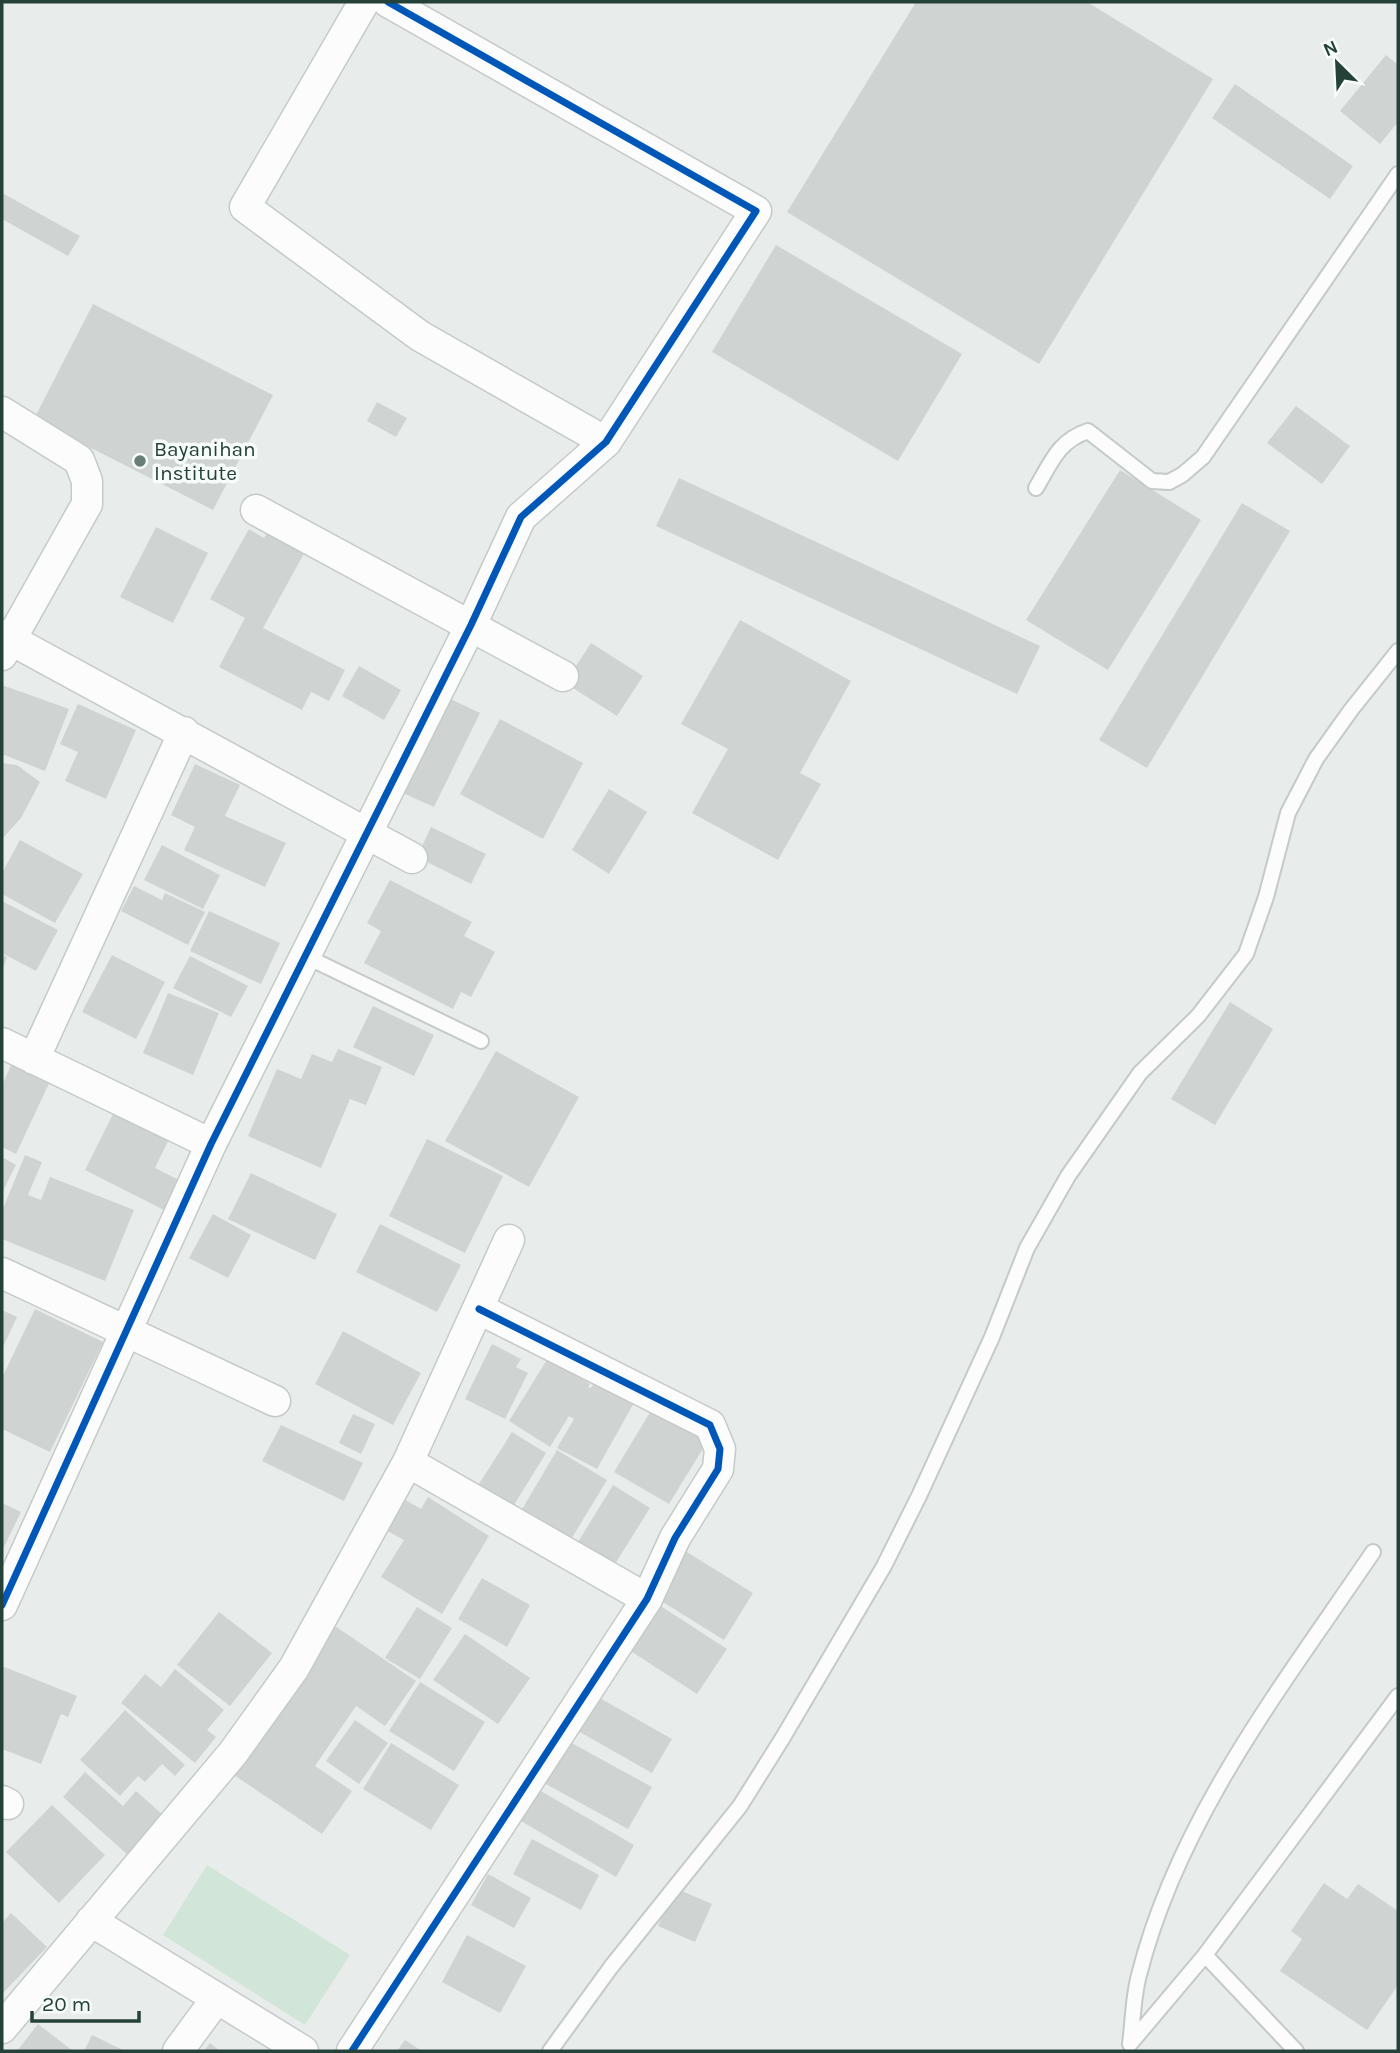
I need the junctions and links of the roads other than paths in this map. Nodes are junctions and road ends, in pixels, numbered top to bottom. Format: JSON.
{"nodes":[{"id":1,"x":364,"y":2,"type":"edge"},
{"id":2,"x":388,"y":2,"type":"edge"},
{"id":3,"x":1398,"y":174,"type":"edge"},
{"id":4,"x":2,"y":412,"type":"edge"},
{"id":5,"x":606,"y":442,"type":"junction"},
{"id":6,"x":1035,"y":488,"type":"dead end"},
{"id":7,"x":256,"y":510,"type":"dead end"},
{"id":8,"x":471,"y":625,"type":"junction"},
{"id":9,"x":4,"y":643,"type":"edge"},
{"id":10,"x":1398,"y":651,"type":"edge"},
{"id":11,"x":563,"y":676,"type":"dead end"},
{"id":12,"x":184,"y":732,"type":"junction"},
{"id":13,"x":366,"y":834,"type":"junction"},
{"id":14,"x":412,"y":858,"type":"dead end"},
{"id":15,"x":305,"y":956,"type":"junction"},
{"id":16,"x":481,"y":1041,"type":"dead end"},
{"id":17,"x":2,"y":1043,"type":"edge"},
{"id":18,"x":34,"y":1059,"type":"junction"},
{"id":19,"x":211,"y":1144,"type":"junction"},
{"id":20,"x":509,"y":1240,"type":"dead end"},
{"id":21,"x":2,"y":1273,"type":"edge"},
{"id":22,"x":479,"y":1309,"type":"junction"},
{"id":23,"x":127,"y":1332,"type":"junction"},
{"id":24,"x":275,"y":1401,"type":"dead end"},
{"id":25,"x":408,"y":1462,"type":"junction"},
{"id":26,"x":1373,"y":1552,"type":"dead end"},
{"id":27,"x":646,"y":1599,"type":"junction"},
{"id":28,"x":2,"y":1605,"type":"edge"},
{"id":29,"x":1398,"y":1696,"type":"edge"},
{"id":30,"x":91,"y":1921,"type":"junction"},
{"id":31,"x":1206,"y":1955,"type":"junction"},
{"id":32,"x":217,"y":1998,"type":"junction"},
{"id":33,"x":2,"y":2028,"type":"edge"},
{"id":34,"x":1128,"y":2047,"type":"edge"},
{"id":35,"x":178,"y":2051,"type":"edge"},
{"id":36,"x":303,"y":2051,"type":"edge"},
{"id":37,"x":352,"y":2051,"type":"edge"},
{"id":38,"x":550,"y":2051,"type":"edge"},
{"id":39,"x":1296,"y":2051,"type":"edge"}],
"edges":[{"from":1,"to":5,"type":"street"},
{"from":2,"to":5,"type":"street"},
{"from":3,"to":6,"type":"lane"},
{"from":4,"to":9,"type":"street"},
{"from":5,"to":8,"type":"street"},
{"from":7,"to":8,"type":"street"},
{"from":8,"to":11,"type":"street"},
{"from":8,"to":13,"type":"street"},
{"from":9,"to":12,"type":"street"},
{"from":10,"to":38,"type":"lane"},
{"from":12,"to":13,"type":"street"},
{"from":12,"to":18,"type":"street"},
{"from":13,"to":14,"type":"street"},
{"from":13,"to":15,"type":"street"},
{"from":15,"to":16,"type":"lane"},
{"from":15,"to":19,"type":"street"},
{"from":17,"to":18,"type":"street"},
{"from":18,"to":19,"type":"street"},
{"from":19,"to":23,"type":"street"},
{"from":20,"to":22,"type":"street"},
{"from":21,"to":23,"type":"street"},
{"from":22,"to":25,"type":"street"},
{"from":22,"to":27,"type":"street"},
{"from":23,"to":24,"type":"street"},
{"from":23,"to":28,"type":"street"},
{"from":25,"to":27,"type":"street"},
{"from":25,"to":30,"type":"street"},
{"from":26,"to":34,"type":"lane"},
{"from":27,"to":37,"type":"street"},
{"from":29,"to":31,"type":"lane"},
{"from":30,"to":32,"type":"street"},
{"from":30,"to":33,"type":"street"},
{"from":31,"to":34,"type":"lane"},
{"from":31,"to":39,"type":"lane"},
{"from":32,"to":35,"type":"street"},
{"from":32,"to":36,"type":"street"}]}
